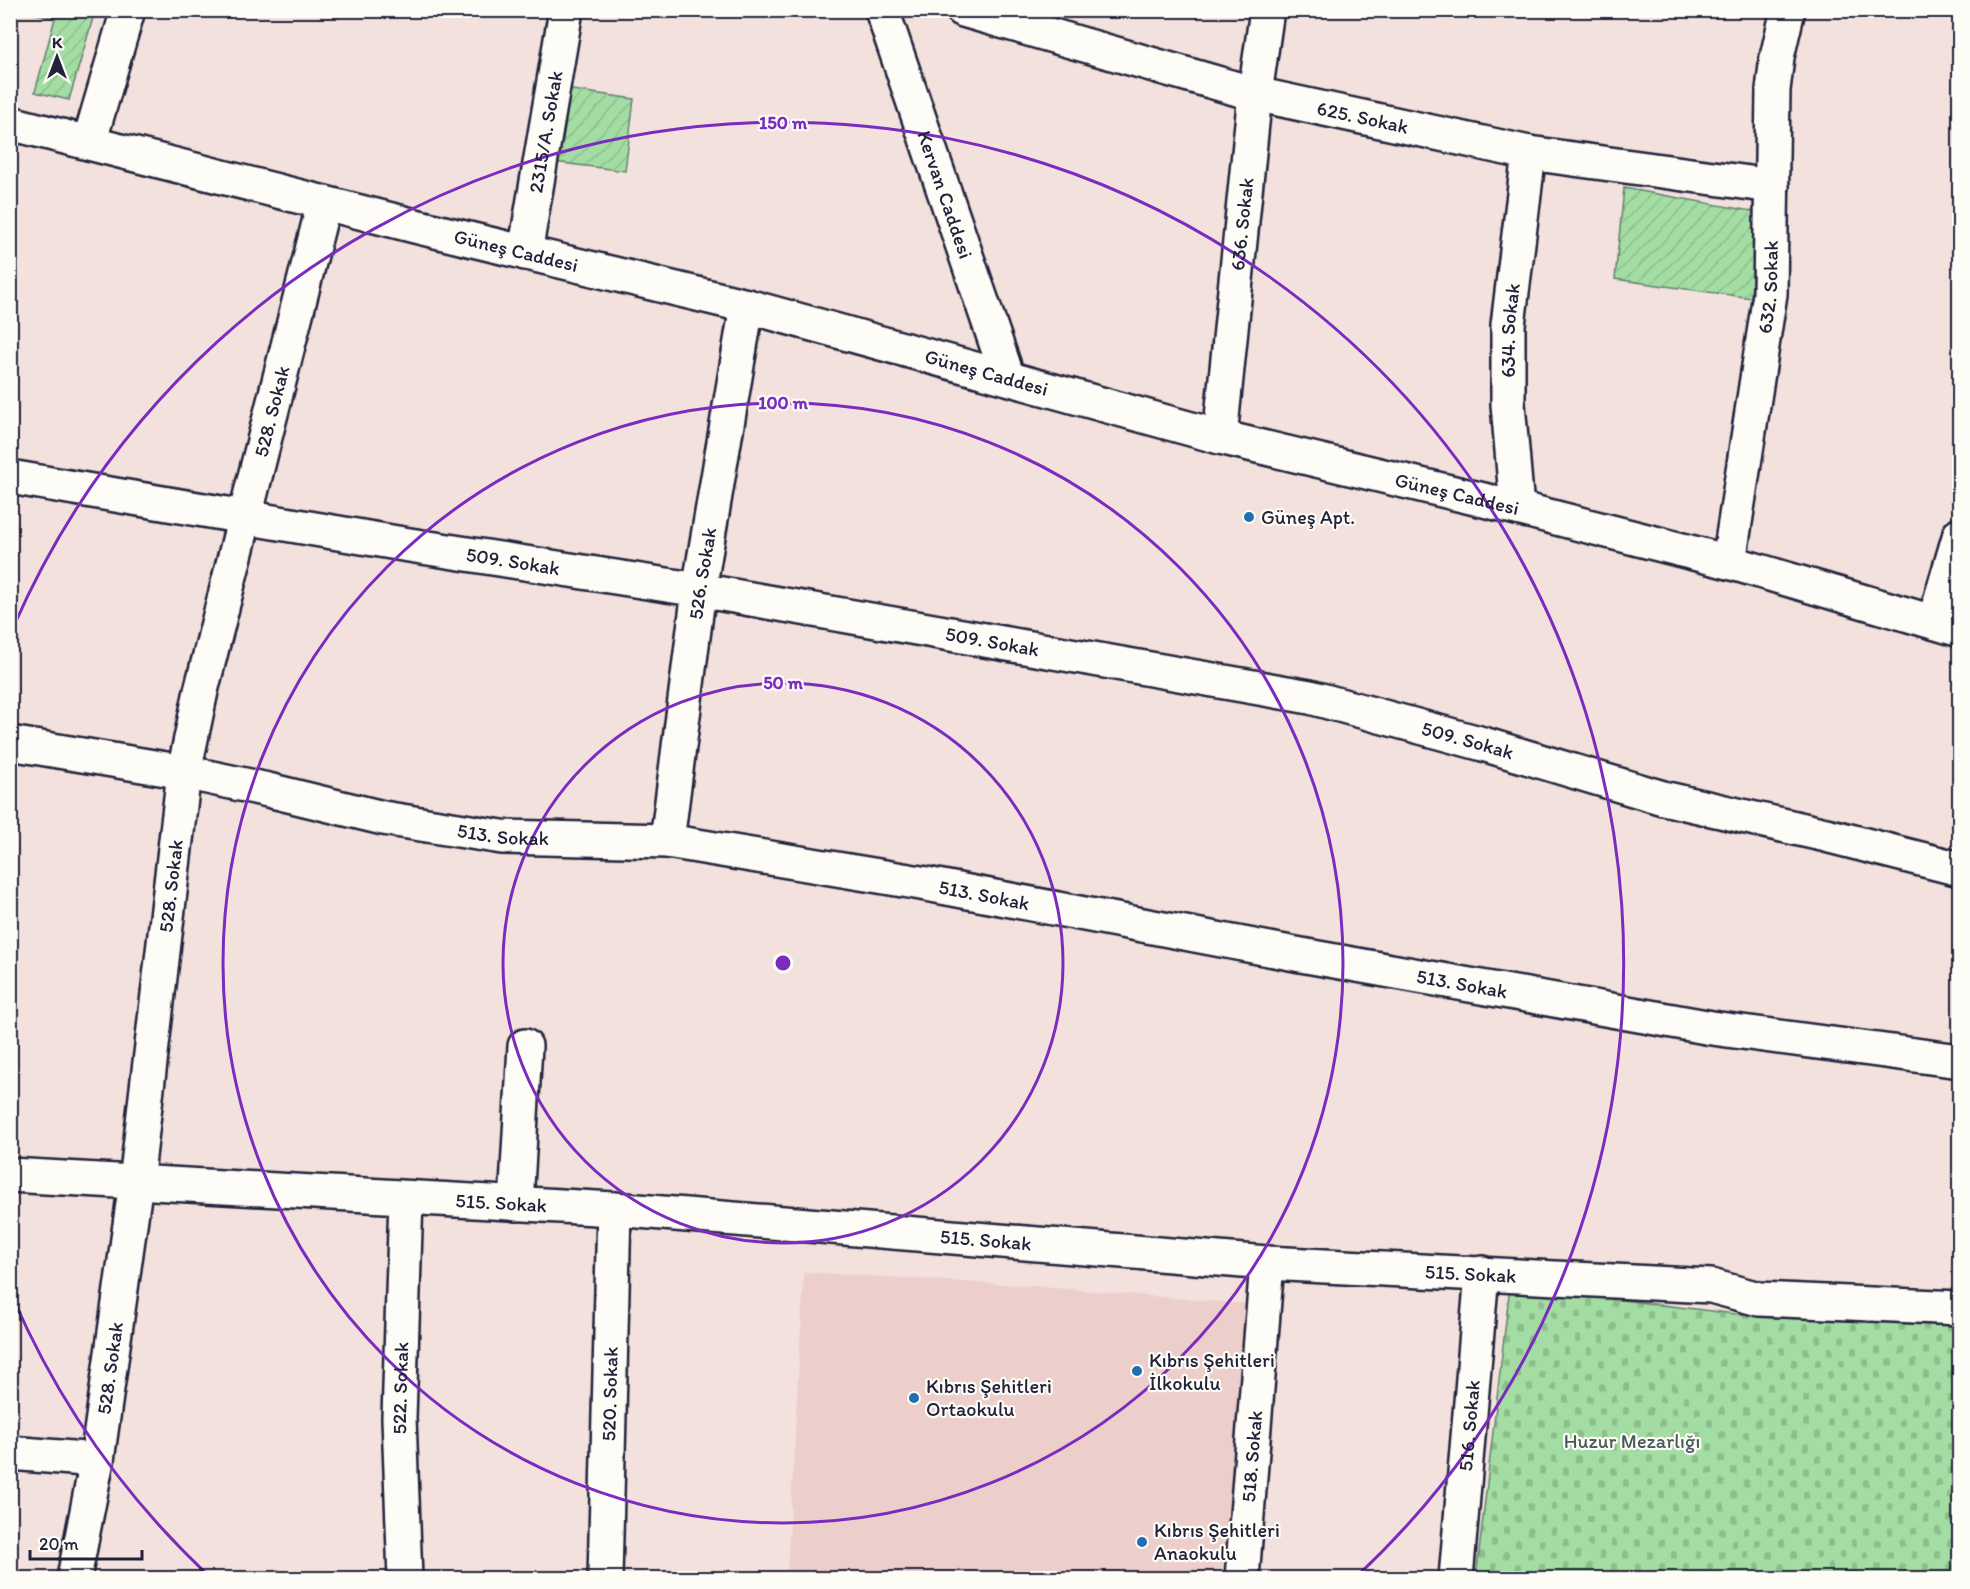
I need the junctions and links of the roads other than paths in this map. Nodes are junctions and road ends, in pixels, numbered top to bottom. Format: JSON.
{"nodes":[{"id":1,"x":128,"y":10,"type":"edge"},
{"id":2,"x":566,"y":10,"type":"edge"},
{"id":3,"x":882,"y":10,"type":"edge"},
{"id":4,"x":963,"y":10,"type":"edge"},
{"id":5,"x":1267,"y":10,"type":"edge"},
{"id":6,"x":1788,"y":10,"type":"edge"},
{"id":7,"x":1254,"y":94,"type":"junction"},
{"id":8,"x":10,"y":123,"type":"edge"},
{"id":9,"x":89,"y":143,"type":"junction"},
{"id":10,"x":1529,"y":153,"type":"junction"},
{"id":11,"x":1772,"y":186,"type":"junction"},
{"id":12,"x":324,"y":203,"type":"junction"},
{"id":13,"x":525,"y":253,"type":"junction"},
{"id":14,"x":747,"y":306,"type":"junction"},
{"id":15,"x":1008,"y":378,"type":"junction"},
{"id":16,"x":1220,"y":437,"type":"junction"},
{"id":17,"x":10,"y":477,"type":"edge"},
{"id":18,"x":1517,"y":508,"type":"junction"},
{"id":19,"x":245,"y":517,"type":"junction"},
{"id":20,"x":1959,"y":534,"type":"edge"},
{"id":21,"x":1729,"y":562,"type":"junction"},
{"id":22,"x":699,"y":590,"type":"junction"},
{"id":23,"x":1947,"y":626,"type":"edge"},
{"id":24,"x":10,"y":743,"type":"edge"},
{"id":25,"x":184,"y":772,"type":"junction"},
{"id":26,"x":667,"y":841,"type":"junction"},
{"id":27,"x":1959,"y":869,"type":"edge"},
{"id":28,"x":525,"y":1046,"type":"dead end"},
{"id":29,"x":1959,"y":1061,"type":"edge"},
{"id":30,"x":10,"y":1175,"type":"edge"},
{"id":31,"x":136,"y":1182,"type":"junction"},
{"id":32,"x":406,"y":1198,"type":"junction"},
{"id":33,"x":516,"y":1204,"type":"junction"},
{"id":34,"x":614,"y":1209,"type":"junction"},
{"id":35,"x":1267,"y":1263,"type":"junction"},
{"id":36,"x":1482,"y":1273,"type":"junction"},
{"id":37,"x":1959,"y":1308,"type":"edge"},
{"id":38,"x":10,"y":1453,"type":"edge"},
{"id":39,"x":97,"y":1460,"type":"junction"},
{"id":40,"x":74,"y":1578,"type":"edge"},
{"id":41,"x":405,"y":1578,"type":"edge"},
{"id":42,"x":606,"y":1578,"type":"edge"},
{"id":43,"x":1242,"y":1578,"type":"edge"},
{"id":44,"x":1456,"y":1578,"type":"edge"}],
"edges":[{"from":1,"to":9,"type":"street"},
{"from":2,"to":13,"type":"street","name":"2315/A. Sokak"},
{"from":3,"to":15,"type":"street","name":"Kervan Caddesi"},
{"from":4,"to":7,"type":"street","name":"625. Sokak"},
{"from":5,"to":7,"type":"street","name":"636. Sokak"},
{"from":6,"to":11,"type":"street","name":"632. Sokak"},
{"from":7,"to":10,"type":"street","name":"625. Sokak"},
{"from":7,"to":16,"type":"street","name":"636. Sokak"},
{"from":8,"to":9,"type":"street","name":"Güneş Caddesi"},
{"from":9,"to":12,"type":"street","name":"Güneş Caddesi"},
{"from":10,"to":11,"type":"street","name":"625. Sokak"},
{"from":10,"to":18,"type":"street","name":"634. Sokak"},
{"from":11,"to":21,"type":"street","name":"632. Sokak"},
{"from":12,"to":13,"type":"street","name":"Güneş Caddesi"},
{"from":12,"to":19,"type":"street","name":"528. Sokak"},
{"from":13,"to":14,"type":"street","name":"Güneş Caddesi"},
{"from":14,"to":15,"type":"street","name":"Güneş Caddesi"},
{"from":14,"to":22,"type":"street","name":"526. Sokak"},
{"from":15,"to":16,"type":"street","name":"Güneş Caddesi"},
{"from":16,"to":18,"type":"street","name":"Güneş Caddesi"},
{"from":17,"to":19,"type":"street","name":"509. Sokak"},
{"from":18,"to":21,"type":"street","name":"Güneş Caddesi"},
{"from":19,"to":22,"type":"street","name":"509. Sokak"},
{"from":19,"to":25,"type":"street","name":"528. Sokak"},
{"from":20,"to":23,"type":"street"},
{"from":21,"to":23,"type":"street","name":"Güneş Caddesi"},
{"from":22,"to":26,"type":"street","name":"526. Sokak"},
{"from":22,"to":27,"type":"street","name":"509. Sokak"},
{"from":24,"to":25,"type":"street","name":"513. Sokak"},
{"from":25,"to":26,"type":"street","name":"513. Sokak"},
{"from":25,"to":31,"type":"street","name":"528. Sokak"},
{"from":26,"to":29,"type":"street","name":"513. Sokak"},
{"from":28,"to":33,"type":"street"},
{"from":30,"to":31,"type":"street","name":"515. Sokak"},
{"from":31,"to":32,"type":"street","name":"515. Sokak"},
{"from":31,"to":39,"type":"street","name":"528. Sokak"},
{"from":32,"to":33,"type":"street","name":"515. Sokak"},
{"from":32,"to":41,"type":"street","name":"522. Sokak"},
{"from":33,"to":34,"type":"street","name":"515. Sokak"},
{"from":34,"to":35,"type":"street","name":"515. Sokak"},
{"from":34,"to":42,"type":"street","name":"520. Sokak"},
{"from":35,"to":36,"type":"street","name":"515. Sokak"},
{"from":35,"to":43,"type":"street","name":"518. Sokak"},
{"from":36,"to":37,"type":"street","name":"515. Sokak"},
{"from":36,"to":44,"type":"street","name":"516. Sokak"},
{"from":38,"to":39,"type":"street"},
{"from":39,"to":40,"type":"street","name":"528. Sokak"}]}
